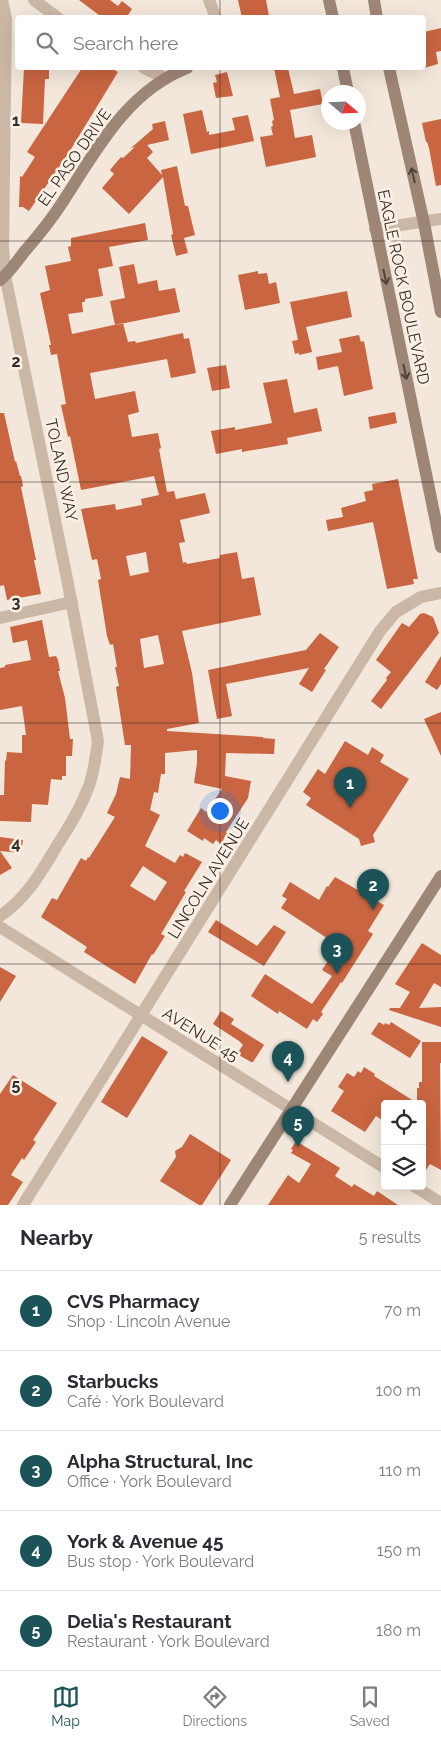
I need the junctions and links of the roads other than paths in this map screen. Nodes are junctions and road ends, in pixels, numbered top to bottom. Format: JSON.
{"nodes":[{"id":1,"x":2,"y":0,"type":"edge"},
{"id":2,"x":34,"y":0,"type":"edge"},
{"id":3,"x":209,"y":0,"type":"edge"},
{"id":4,"x":329,"y":0,"type":"edge"},
{"id":5,"x":374,"y":0,"type":"edge"},
{"id":6,"x":54,"y":15,"type":"edge"},
{"id":7,"x":215,"y":15,"type":"edge"},
{"id":8,"x":332,"y":15,"type":"edge"},
{"id":9,"x":374,"y":15,"type":"edge"},
{"id":10,"x":3,"y":18,"type":"edge"},
{"id":11,"x":148,"y":70,"type":"edge"},
{"id":12,"x":182,"y":70,"type":"edge"},
{"id":13,"x":343,"y":70,"type":"edge"},
{"id":14,"x":389,"y":70,"type":"edge"},
{"id":15,"x":165,"y":78,"type":"junction"},
{"id":16,"x":347,"y":85,"type":"edge"},
{"id":17,"x":356,"y":130,"type":"edge"},
{"id":18,"x":441,"y":219,"type":"edge"},
{"id":19,"x":424,"y":222,"type":"junction"},
{"id":20,"x":375,"y":229,"type":"junction"},
{"id":21,"x":3,"y":277,"type":"edge"},
{"id":22,"x":441,"y":312,"type":"edge"},
{"id":23,"x":441,"y":547,"type":"edge"},
{"id":24,"x":441,"y":593,"type":"edge"},
{"id":25,"x":72,"y":602,"type":"junction"},
{"id":26,"x":0,"y":618,"type":"edge"},
{"id":27,"x":441,"y":876,"type":"edge"},
{"id":28,"x":0,"y":916,"type":"edge"},
{"id":29,"x":0,"y":927,"type":"edge"},
{"id":30,"x":142,"y":1016,"type":"junction"},
{"id":31,"x":290,"y":1110,"type":"junction"},
{"id":32,"x":381,"y":1166,"type":"edge"},
{"id":33,"x":420,"y":1190,"type":"edge"},
{"id":34,"x":441,"y":1203,"type":"edge"},
{"id":35,"x":23,"y":1205,"type":"edge"},
{"id":36,"x":230,"y":1205,"type":"edge"}],
"edges":[{"from":1,"to":10,"type":"street","name":"TOLAND WAY"},
{"from":2,"to":6,"type":"street"},
{"from":3,"to":7,"type":"street"},
{"from":4,"to":8,"type":"main road"},
{"from":5,"to":9,"type":"main road"},
{"from":10,"to":21,"type":"street","name":"TOLAND WAY"},
{"from":11,"to":15,"type":"street"},
{"from":12,"to":15,"type":"main road","name":"EL PASO DRIVE"},
{"from":13,"to":16,"type":"main road"},
{"from":19,"to":14,"type":"main road","name":"EAGLE ROCK BOULEVARD","one_way":true},
{"from":15,"to":21,"type":"main road","name":"EL PASO DRIVE"},
{"from":17,"to":20,"type":"main road","name":"EAGLE ROCK BOULEVARD"},
{"from":18,"to":19,"type":"street"},
{"from":19,"to":20,"type":"street"},
{"from":19,"to":22,"type":"main road","name":"EAGLE ROCK BOULEVARD"},
{"from":20,"to":23,"type":"main road","name":"EAGLE ROCK BOULEVARD","one_way":true},
{"from":21,"to":25,"type":"street","name":"TOLAND WAY"},
{"from":24,"to":30,"type":"street","name":"LINCOLN AVENUE"},
{"from":25,"to":26,"type":"street"},
{"from":25,"to":28,"type":"street","name":"TOLAND WAY"},
{"from":27,"to":31,"type":"main road"},
{"from":29,"to":30,"type":"street","name":"AVENUE 45"},
{"from":30,"to":31,"type":"street","name":"AVENUE 45"},
{"from":30,"to":35,"type":"street","name":"LINCOLN AVENUE"},
{"from":31,"to":32,"type":"street","name":"AVENUE 45"},
{"from":31,"to":36,"type":"main road"},
{"from":33,"to":34,"type":"street"}]}
